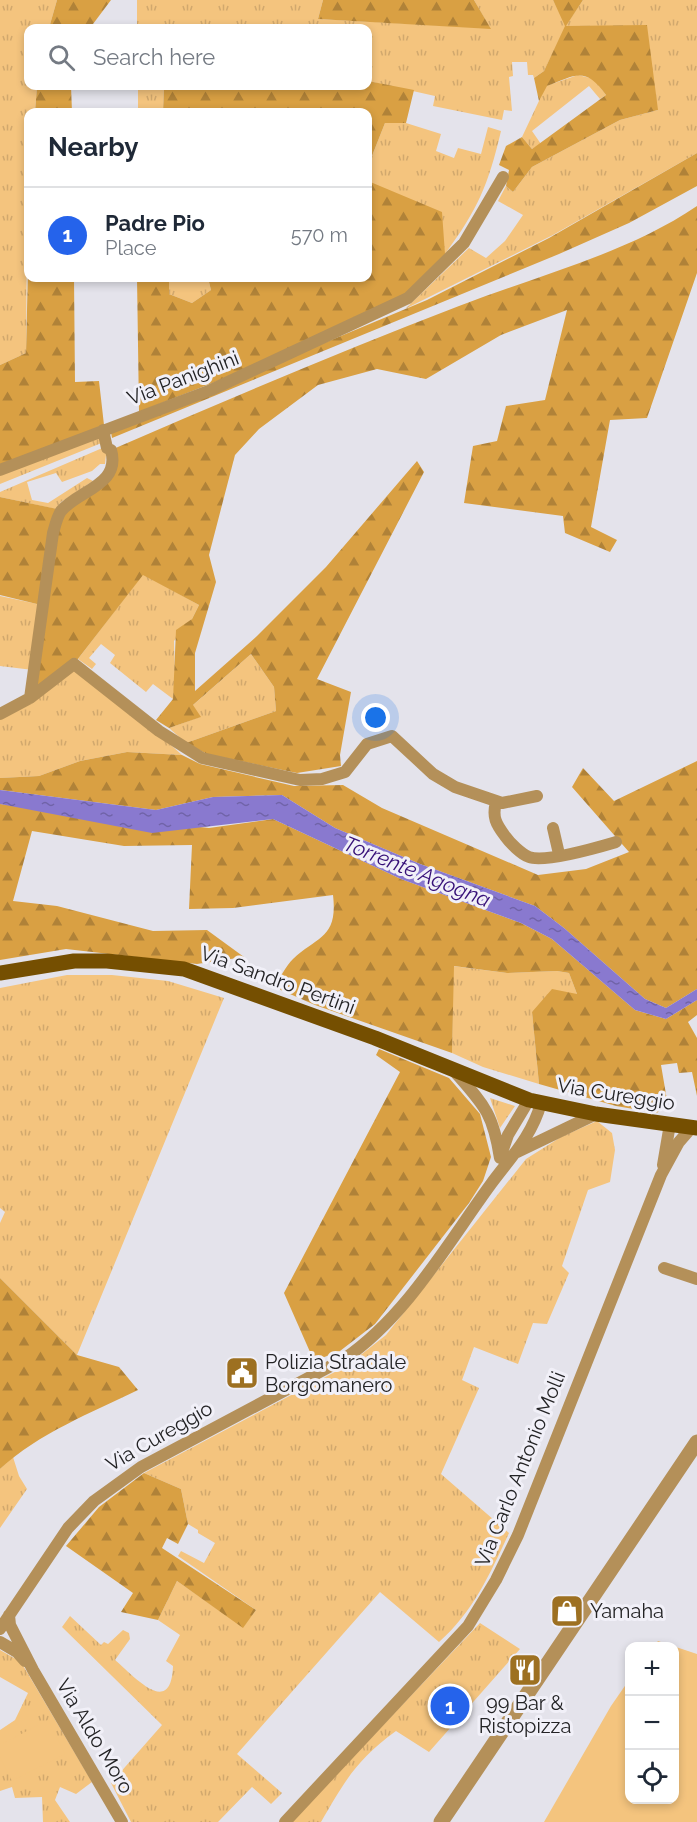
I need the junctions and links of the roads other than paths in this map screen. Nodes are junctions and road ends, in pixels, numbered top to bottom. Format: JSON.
{"nodes":[{"id":1,"x":503,"y":177,"type":"dead end"},
{"id":2,"x":103,"y":430,"type":"junction"},
{"id":3,"x":0,"y":470,"type":"edge"},
{"id":4,"x":30,"y":698,"type":"junction"},
{"id":5,"x":0,"y":714,"type":"edge"},
{"id":6,"x":537,"y":796,"type":"dead end"},
{"id":7,"x":496,"y":802,"type":"junction"},
{"id":8,"x":553,"y":828,"type":"dead end"},
{"id":9,"x":616,"y":842,"type":"dead end"},
{"id":10,"x":559,"y":854,"type":"junction"},
{"id":11,"x":0,"y":973,"type":"edge"},
{"id":12,"x":454,"y":1071,"type":"junction"},
{"id":13,"x":535,"y":1101,"type":"junction"},
{"id":14,"x":596,"y":1113,"type":"junction"},
{"id":15,"x":670,"y":1124,"type":"junction"},
{"id":16,"x":694,"y":1127,"type":"edge"},
{"id":17,"x":516,"y":1153,"type":"junction"},
{"id":18,"x":500,"y":1158,"type":"junction"},
{"id":19,"x":661,"y":1175,"type":"junction"},
{"id":20,"x":490,"y":1185,"type":"junction"},
{"id":21,"x":664,"y":1268,"type":"dead end"},
{"id":22,"x":697,"y":1279,"type":"edge"},
{"id":23,"x":697,"y":1442,"type":"edge"},
{"id":24,"x":9,"y":1615,"type":"junction"},
{"id":25,"x":0,"y":1629,"type":"edge"},
{"id":26,"x":0,"y":1642,"type":"edge"},
{"id":27,"x":33,"y":1670,"type":"junction"},
{"id":28,"x":122,"y":1822,"type":"edge"},
{"id":29,"x":285,"y":1822,"type":"edge"},
{"id":30,"x":441,"y":1822,"type":"edge"}],
"edges":[{"from":1,"to":2,"type":"street","name":"Via Panighini"},
{"from":2,"to":3,"type":"street","name":"Via Panighini"},
{"from":2,"to":4,"type":"street"},
{"from":4,"to":5,"type":"street"},
{"from":4,"to":7,"type":"street"},
{"from":6,"to":7,"type":"street"},
{"from":7,"to":10,"type":"street"},
{"from":8,"to":10,"type":"street"},
{"from":9,"to":10,"type":"street"},
{"from":11,"to":12,"type":"main road","name":"Via Sandro Pertini"},
{"from":12,"to":13,"type":"main road","name":"Via Sandro Pertini"},
{"from":12,"to":18,"type":"street"},
{"from":13,"to":14,"type":"main road","name":"Via Cureggio"},
{"from":13,"to":17,"type":"street"},
{"from":13,"to":18,"type":"street"},
{"from":14,"to":15,"type":"main road","name":"Via Cureggio"},
{"from":14,"to":17,"type":"street"},
{"from":15,"to":16,"type":"main road","name":"Via Cureggio"},
{"from":15,"to":19,"type":"street","name":"Via Carlo Antonio Molli"},
{"from":16,"to":19,"type":"street","name":"Via Carlo Antonio Molli"},
{"from":17,"to":20,"type":"street"},
{"from":18,"to":20,"type":"street"},
{"from":19,"to":29,"type":"street","name":"Via Carlo Antonio Molli"},
{"from":20,"to":24,"type":"street","name":"Via Cureggio"},
{"from":21,"to":22,"type":"street"},
{"from":23,"to":30,"type":"street"},
{"from":24,"to":25,"type":"street","name":"Via Cureggio"},
{"from":24,"to":27,"type":"street","name":"Via Aldo Moro"},
{"from":26,"to":27,"type":"street","name":"Via Aldo Moro"},
{"from":27,"to":28,"type":"street","name":"Via Aldo Moro"}]}
